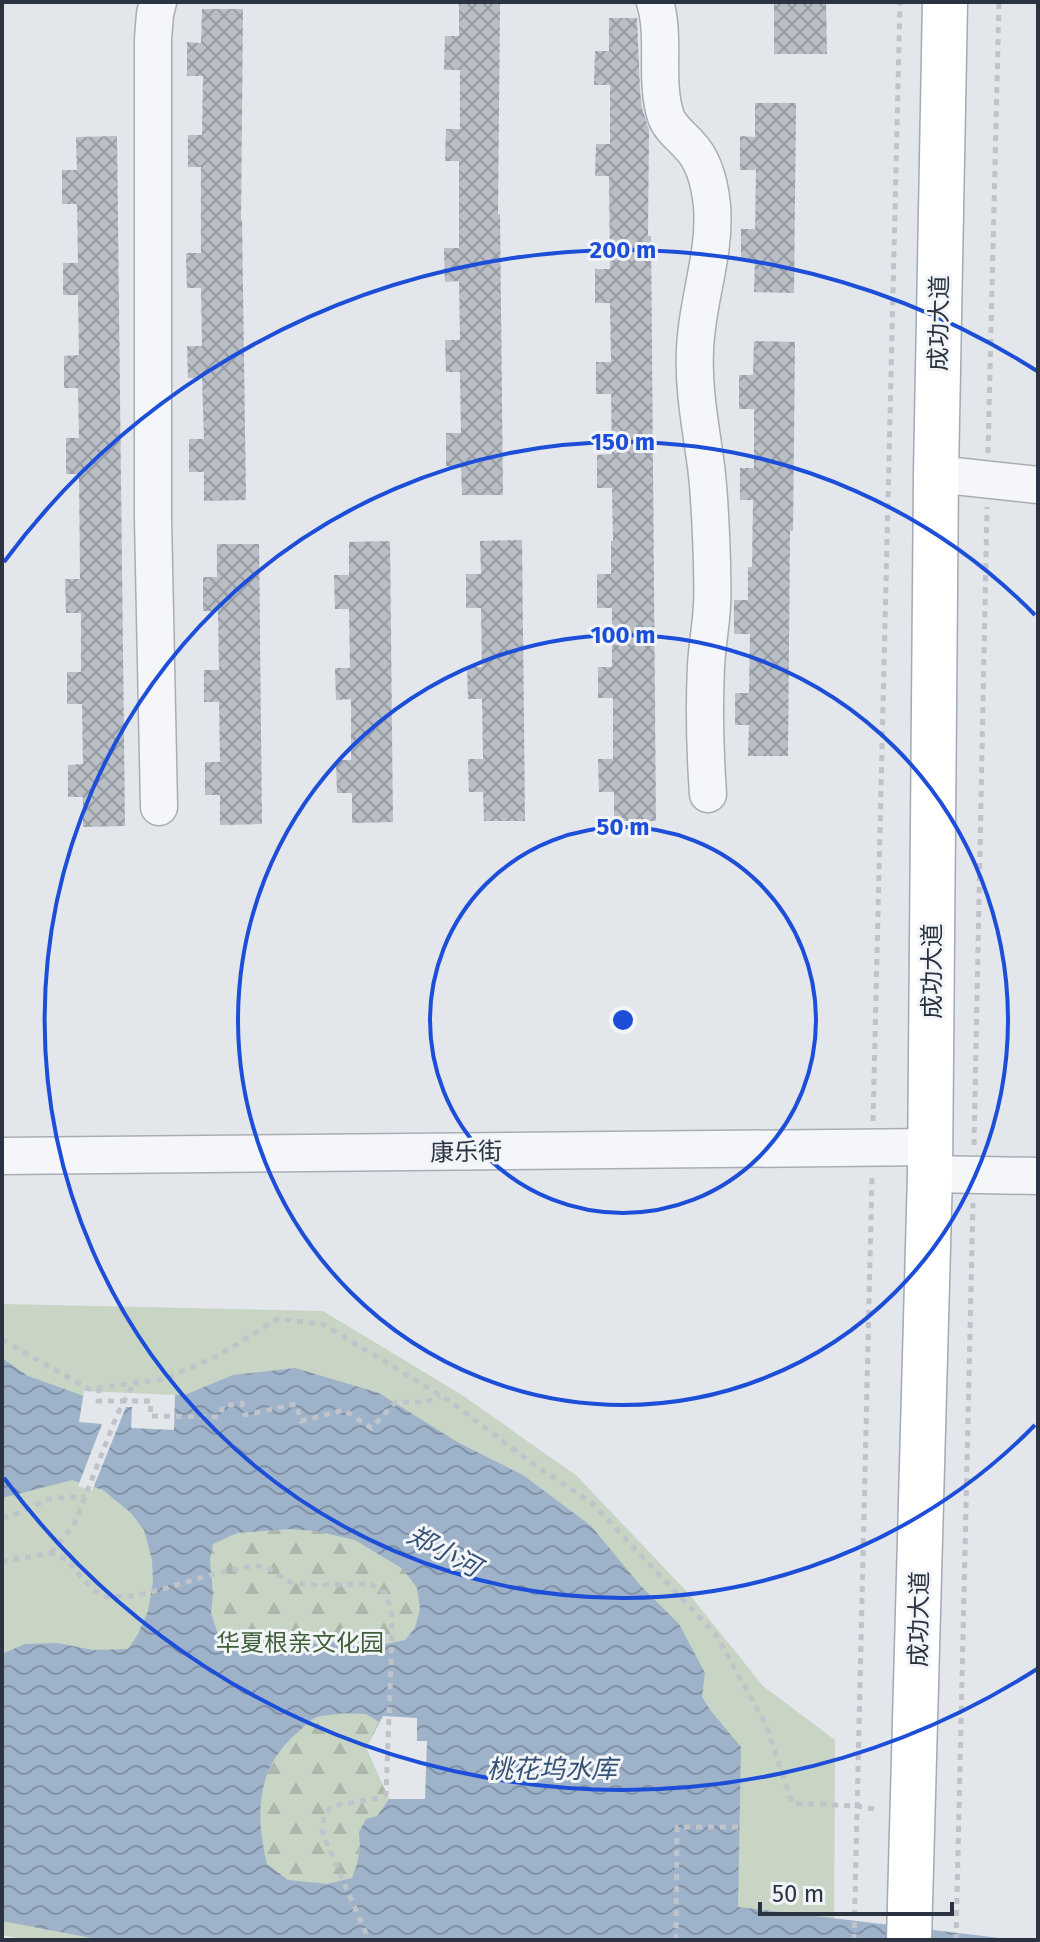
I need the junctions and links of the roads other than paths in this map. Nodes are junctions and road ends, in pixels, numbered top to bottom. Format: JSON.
{"nodes":[{"id":1,"x":158,"y":2,"type":"edge"},
{"id":2,"x":655,"y":2,"type":"edge"},
{"id":3,"x":945,"y":2,"type":"edge"},
{"id":4,"x":936,"y":474,"type":"junction"},
{"id":5,"x":1038,"y":485,"type":"edge"},
{"id":6,"x":708,"y":794,"type":"dead end"},
{"id":7,"x":159,"y":807,"type":"dead end"},
{"id":8,"x":2,"y":1156,"type":"edge"},
{"id":9,"x":931,"y":1161,"type":"junction"},
{"id":10,"x":1038,"y":1176,"type":"edge"},
{"id":11,"x":910,"y":1928,"type":"edge"}],
"edges":[{"from":1,"to":7,"type":"street"},
{"from":2,"to":6,"type":"street"},
{"from":3,"to":4,"type":"main road","name":"成功大道"},
{"from":4,"to":5,"type":"street"},
{"from":4,"to":9,"type":"main road","name":"成功大道"},
{"from":8,"to":9,"type":"street","name":"康乐街"},
{"from":9,"to":10,"type":"street","name":"康乐街"},
{"from":9,"to":11,"type":"main road","name":"成功大道"}]}
